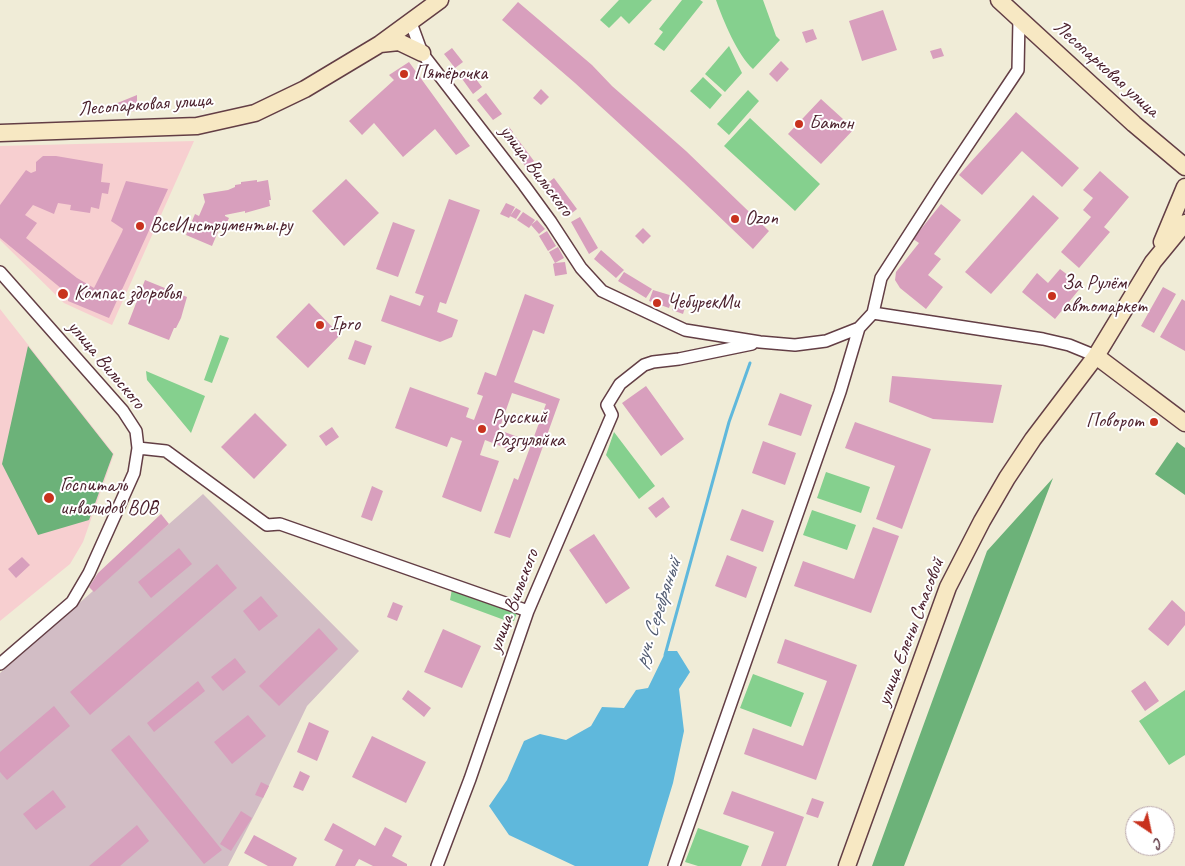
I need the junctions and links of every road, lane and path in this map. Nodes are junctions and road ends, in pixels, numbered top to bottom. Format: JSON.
{"nodes":[{"id":1,"x":440,"y":0,"type":"edge"},
{"id":2,"x":999,"y":0,"type":"edge"},
{"id":3,"x":1019,"y":19,"type":"junction"},
{"id":4,"x":411,"y":23,"type":"junction"},
{"id":5,"x":380,"y":44,"type":"junction"},
{"id":6,"x":422,"y":53,"type":"junction"},
{"id":7,"x":0,"y":133,"type":"edge"},
{"id":8,"x":1185,"y":167,"type":"edge"},
{"id":9,"x":1185,"y":187,"type":"edge"},
{"id":10,"x":1185,"y":223,"type":"edge"},
{"id":11,"x":1153,"y":262,"type":"junction"},
{"id":12,"x":0,"y":272,"type":"edge"},
{"id":13,"x":873,"y":313,"type":"junction"},
{"id":14,"x":859,"y":328,"type":"junction"},
{"id":15,"x":760,"y":342,"type":"junction"},
{"id":16,"x":1096,"y":356,"type":"junction"},
{"id":17,"x":1185,"y":422,"type":"edge"},
{"id":18,"x":138,"y":448,"type":"junction"},
{"id":19,"x":528,"y":611,"type":"junction"},
{"id":20,"x":0,"y":664,"type":"edge"},
{"id":21,"x":437,"y":866,"type":"edge"},
{"id":22,"x":674,"y":866,"type":"edge"},
{"id":23,"x":847,"y":866,"type":"edge"}],
"edges":[{"from":1,"to":4,"type":"main road","name":"Лесопарковая улица"},
{"from":2,"to":3,"type":"main road","name":"Лесопарковая улица"},
{"from":3,"to":8,"type":"main road","name":"Лесопарковая улица"},
{"from":3,"to":13,"type":"street"},
{"from":4,"to":5,"type":"main road","name":"Лесопарковая улица"},
{"from":4,"to":6,"type":"street","name":"улица Вильского"},
{"from":5,"to":6,"type":"main road"},
{"from":5,"to":7,"type":"main road","name":"Лесопарковая улица"},
{"from":6,"to":15,"type":"street","name":"улица Вильского"},
{"from":9,"to":11,"type":"main road","name":"улица Елены Стасовой"},
{"from":10,"to":11,"type":"main road","name":"улица Елены Стасовой"},
{"from":11,"to":16,"type":"main road","name":"улица Елены Стасовой"},
{"from":12,"to":18,"type":"street","name":"улица Вильского"},
{"from":13,"to":14,"type":"street"},
{"from":13,"to":16,"type":"street"},
{"from":14,"to":15,"type":"street","name":"улица Вильского"},
{"from":14,"to":22,"type":"street"},
{"from":15,"to":19,"type":"street","name":"улица Вильского"},
{"from":16,"to":17,"type":"main road"},
{"from":16,"to":23,"type":"main road","name":"улица Елены Стасовой"},
{"from":18,"to":19,"type":"street"},
{"from":18,"to":20,"type":"street","name":"улица Вильского"},
{"from":19,"to":21,"type":"street","name":"улица Вильского"}]}
